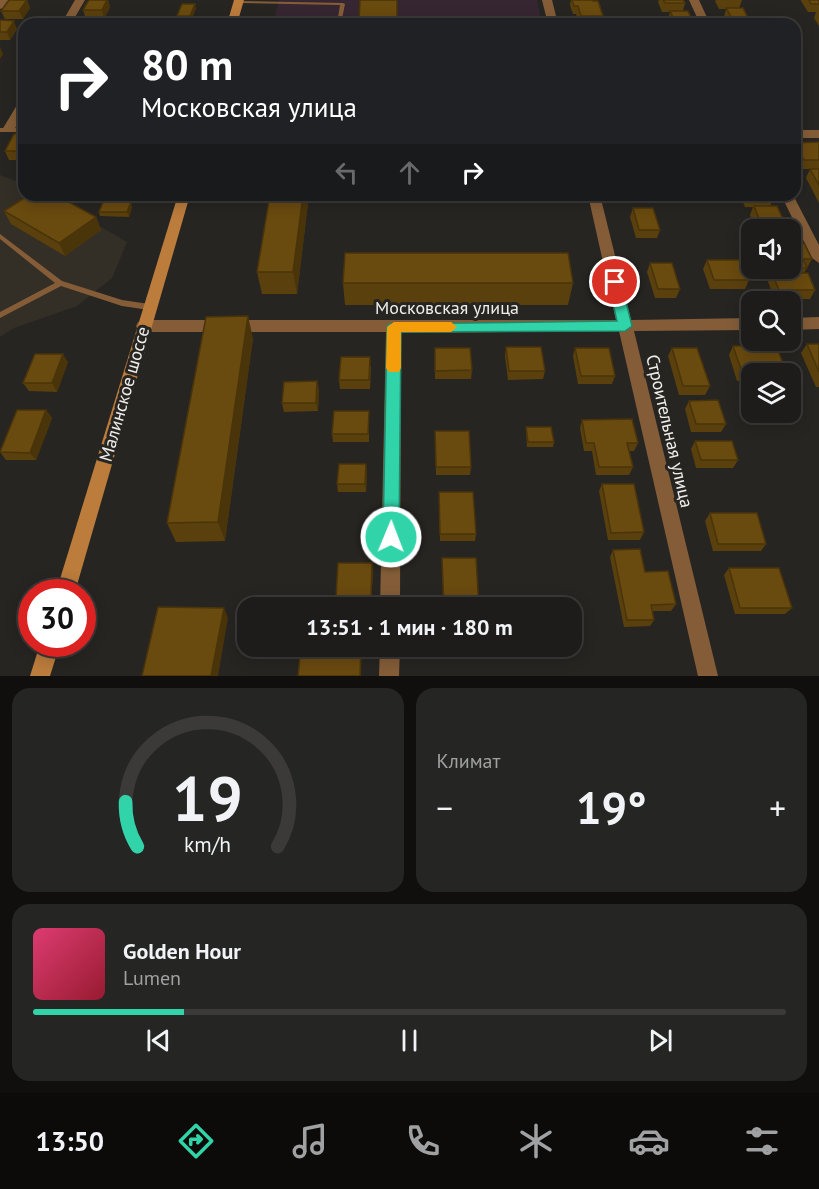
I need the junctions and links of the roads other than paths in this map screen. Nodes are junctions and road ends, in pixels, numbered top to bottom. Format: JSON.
{"nodes":[{"id":1,"x":4,"y":0,"type":"edge"},
{"id":2,"x":80,"y":0,"type":"edge"},
{"id":3,"x":547,"y":0,"type":"edge"},
{"id":4,"x":694,"y":0,"type":"edge"},
{"id":5,"x":238,"y":1,"type":"edge"},
{"id":6,"x":0,"y":6,"type":"edge"},
{"id":7,"x":70,"y":18,"type":"edge"},
{"id":8,"x":234,"y":18,"type":"edge"},
{"id":9,"x":340,"y":18,"type":"edge"},
{"id":10,"x":552,"y":18,"type":"edge"},
{"id":11,"x":702,"y":18,"type":"edge"},
{"id":12,"x":18,"y":110,"type":"edge"},
{"id":13,"x":4,"y":130,"type":"edge"},
{"id":14,"x":801,"y":134,"type":"edge"},
{"id":15,"x":819,"y":134,"type":"edge"},
{"id":16,"x":182,"y":201,"type":"edge"},
{"id":17,"x":595,"y":201,"type":"edge"},
{"id":18,"x":790,"y":201,"type":"edge"},
{"id":19,"x":0,"y":236,"type":"edge"},
{"id":20,"x":819,"y":258,"type":"edge"},
{"id":21,"x":60,"y":283,"type":"junction"},
{"id":22,"x":149,"y":307,"type":"junction"},
{"id":23,"x":0,"y":315,"type":"edge"},
{"id":24,"x":741,"y":324,"type":"edge"},
{"id":25,"x":801,"y":324,"type":"edge"},
{"id":26,"x":819,"y":324,"type":"edge"},
{"id":27,"x":143,"y":326,"type":"junction"},
{"id":28,"x":625,"y":326,"type":"junction"},
{"id":29,"x":394,"y":327,"type":"junction"},
{"id":30,"x":69,"y":579,"type":"edge"},
{"id":31,"x":390,"y":597,"type":"edge"},
{"id":32,"x":46,"y":657,"type":"edge"},
{"id":33,"x":390,"y":657,"type":"edge"},
{"id":34,"x":40,"y":676,"type":"edge"},
{"id":35,"x":389,"y":676,"type":"edge"},
{"id":36,"x":708,"y":676,"type":"edge"}],
"edges":[{"from":1,"to":6,"type":"street"},
{"from":2,"to":7,"type":"street"},
{"from":3,"to":10,"type":"street"},
{"from":4,"to":11,"type":"street"},
{"from":5,"to":8,"type":"main road"},
{"from":5,"to":9,"type":"lane"},
{"from":12,"to":13,"type":"street"},
{"from":14,"to":15,"type":"street"},
{"from":16,"to":22,"type":"main road","name":"Малинское шоссе"},
{"from":17,"to":28,"type":"street","name":"Строительная улица"},
{"from":18,"to":20,"type":"street"},
{"from":19,"to":21,"type":"lane"},
{"from":21,"to":22,"type":"lane"},
{"from":21,"to":23,"type":"lane"},
{"from":22,"to":27,"type":"main road","name":"Малинское шоссе"},
{"from":24,"to":28,"type":"street","name":"Московская улица"},
{"from":25,"to":26,"type":"street"},
{"from":27,"to":29,"type":"street","name":"Московская улица"},
{"from":27,"to":30,"type":"main road","name":"Малинское шоссе"},
{"from":28,"to":29,"type":"street","name":"Московская улица"},
{"from":28,"to":36,"type":"street","name":"Строительная улица"},
{"from":29,"to":31,"type":"street"},
{"from":32,"to":34,"type":"main road"},
{"from":33,"to":35,"type":"street"}]}
